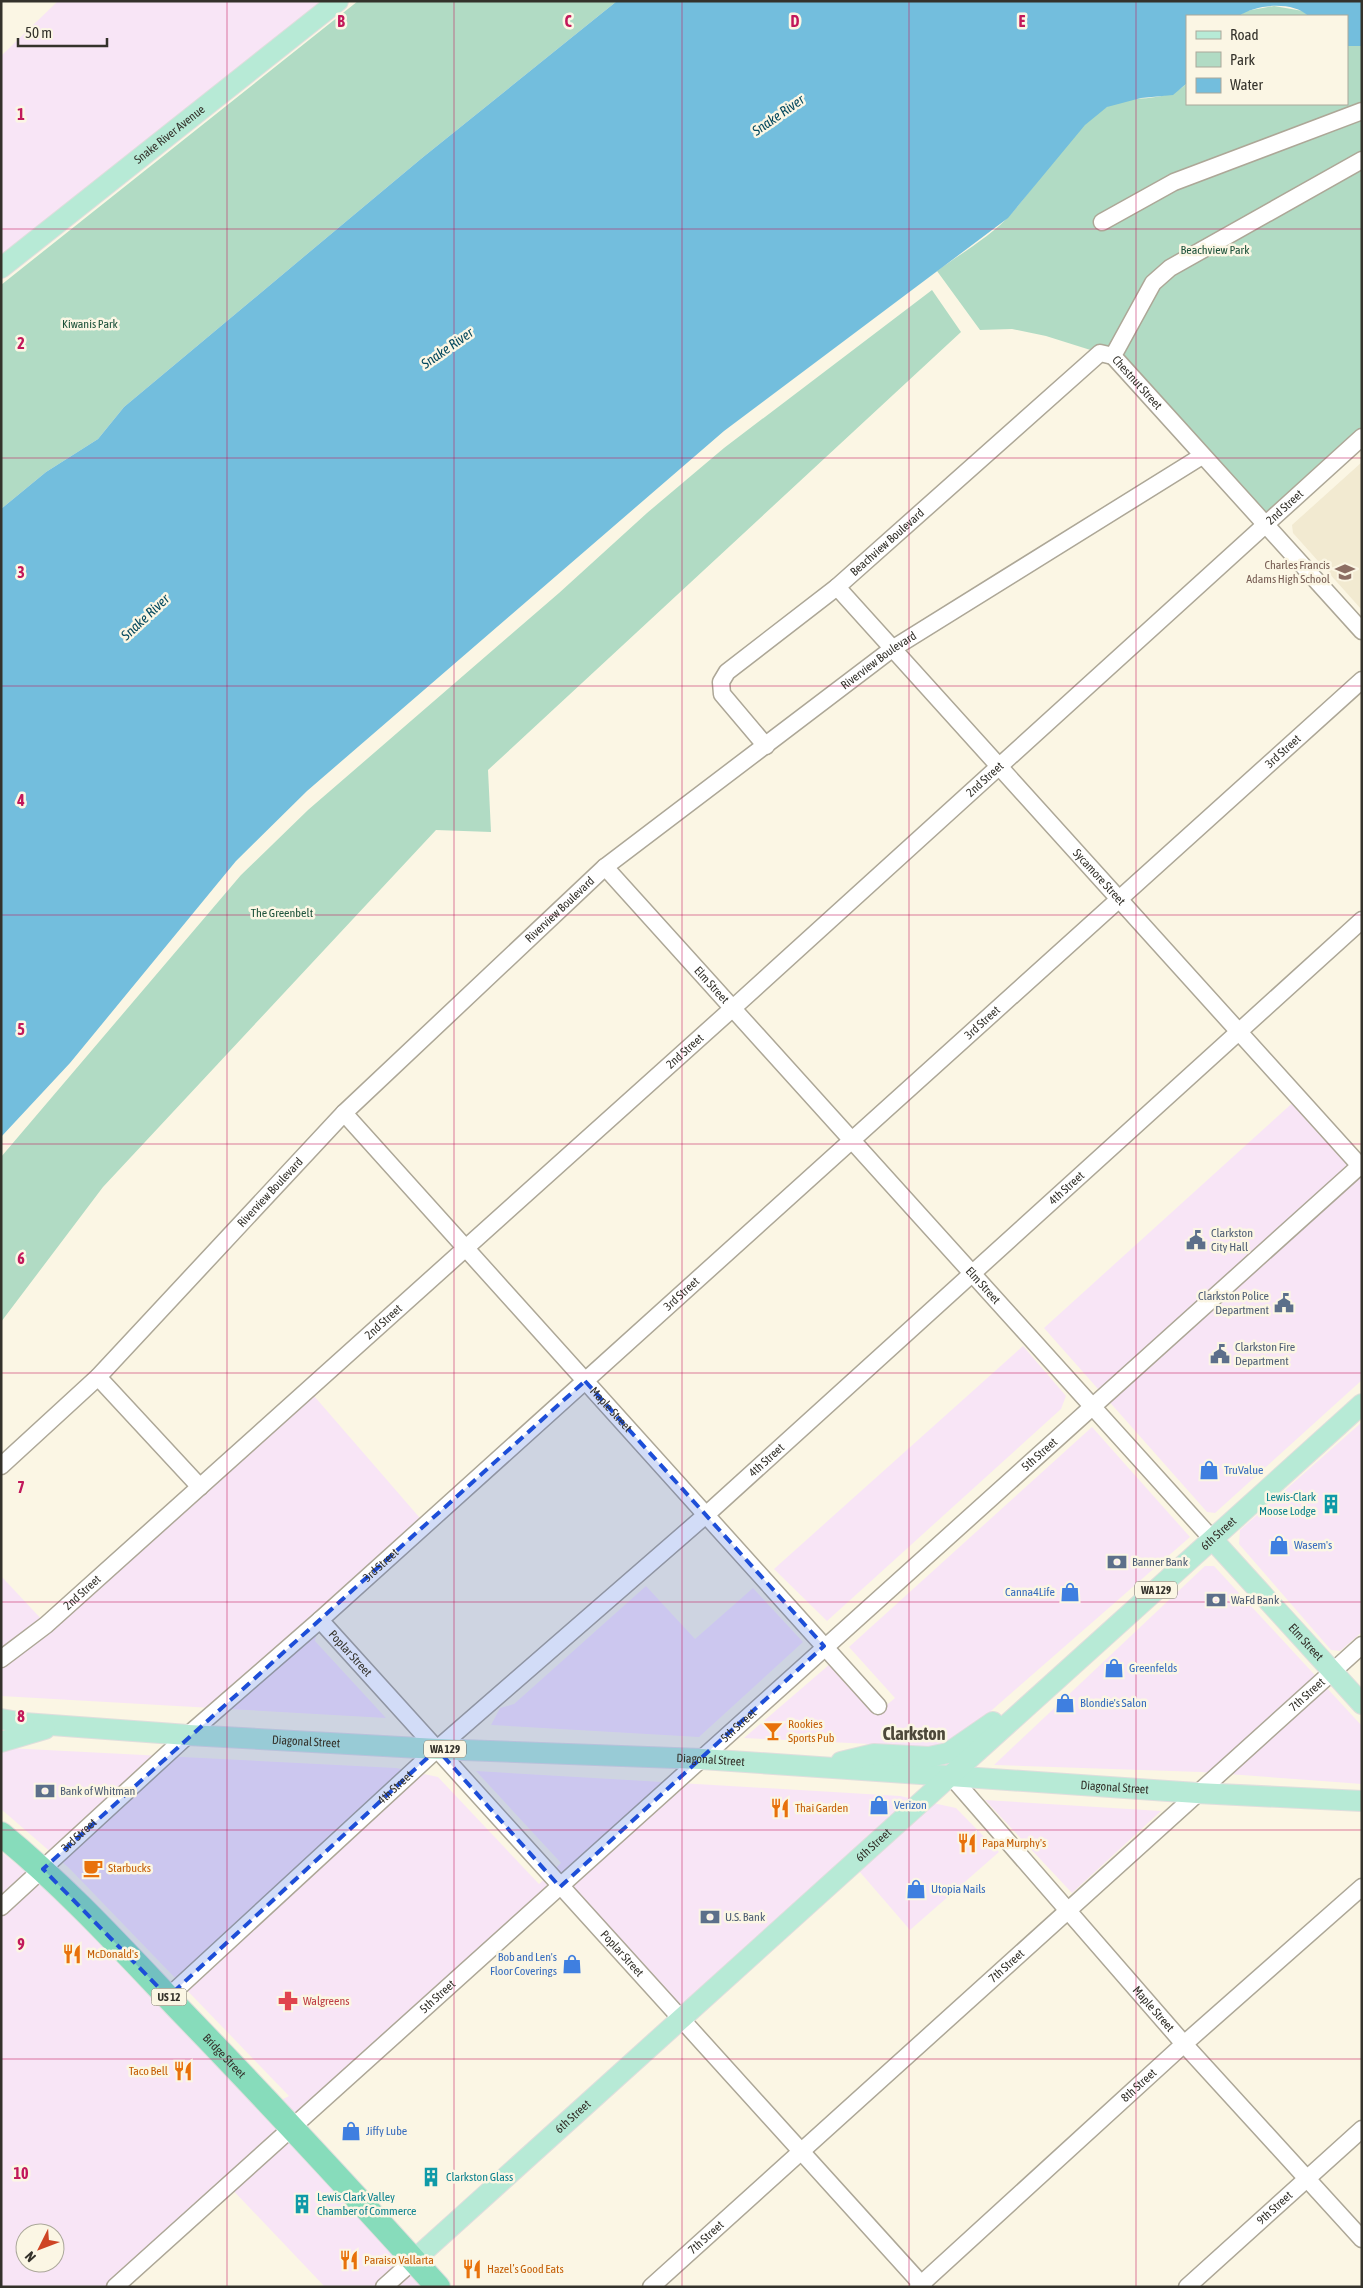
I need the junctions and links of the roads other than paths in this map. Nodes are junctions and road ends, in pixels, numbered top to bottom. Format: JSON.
{"nodes":[{"id":1,"x":338,"y":1,"type":"edge"},
{"id":2,"x":1362,"y":111,"type":"edge"},
{"id":3,"x":1362,"y":160,"type":"edge"},
{"id":4,"x":1102,"y":222,"type":"dead end"},
{"id":5,"x":1,"y":268,"type":"edge"},
{"id":6,"x":1113,"y":356,"type":"junction"},
{"id":7,"x":1362,"y":437,"type":"edge"},
{"id":8,"x":1202,"y":456,"type":"junction"},
{"id":9,"x":1265,"y":525,"type":"junction"},
{"id":10,"x":837,"y":587,"type":"junction"},
{"id":11,"x":1362,"y":630,"type":"edge"},
{"id":12,"x":892,"y":649,"type":"junction"},
{"id":13,"x":1362,"y":680,"type":"edge"},
{"id":14,"x":766,"y":746,"type":"junction"},
{"id":15,"x":999,"y":766,"type":"junction"},
{"id":16,"x":605,"y":866,"type":"junction"},
{"id":17,"x":1120,"y":899,"type":"junction"},
{"id":18,"x":1362,"y":920,"type":"edge"},
{"id":19,"x":733,"y":1008,"type":"junction"},
{"id":20,"x":1239,"y":1030,"type":"junction"},
{"id":21,"x":344,"y":1113,"type":"junction"},
{"id":22,"x":852,"y":1140,"type":"junction"},
{"id":23,"x":1361,"y":1166,"type":"edge"},
{"id":24,"x":466,"y":1248,"type":"junction"},
{"id":25,"x":972,"y":1272,"type":"junction"},
{"id":26,"x":98,"y":1377,"type":"junction"},
{"id":27,"x":585,"y":1381,"type":"junction"},
{"id":28,"x":1362,"y":1404,"type":"edge"},
{"id":29,"x":1092,"y":1406,"type":"junction"},
{"id":30,"x":1,"y":1466,"type":"edge"},
{"id":31,"x":200,"y":1487,"type":"junction"},
{"id":32,"x":707,"y":1514,"type":"junction"},
{"id":33,"x":1212,"y":1540,"type":"junction"},
{"id":34,"x":320,"y":1620,"type":"junction"},
{"id":35,"x":1362,"y":1644,"type":"edge"},
{"id":36,"x":824,"y":1646,"type":"junction"},
{"id":37,"x":1,"y":1660,"type":"edge"},
{"id":38,"x":1332,"y":1672,"type":"junction"},
{"id":39,"x":1362,"y":1704,"type":"edge"},
{"id":40,"x":878,"y":1706,"type":"dead end"},
{"id":41,"x":1,"y":1720,"type":"edge"},
{"id":42,"x":1009,"y":1722,"type":"junction"},
{"id":43,"x":59,"y":1726,"type":"junction"},
{"id":44,"x":188,"y":1735,"type":"junction"},
{"id":45,"x":1,"y":1742,"type":"edge"},
{"id":46,"x":437,"y":1749,"type":"junction"},
{"id":47,"x":702,"y":1759,"type":"junction"},
{"id":48,"x":821,"y":1767,"type":"junction"},
{"id":49,"x":950,"y":1775,"type":"junction"},
{"id":50,"x":1197,"y":1793,"type":"junction"},
{"id":51,"x":1362,"y":1801,"type":"edge"},
{"id":52,"x":1,"y":1834,"type":"edge"},
{"id":53,"x":44,"y":1869,"type":"junction"},
{"id":54,"x":560,"y":1887,"type":"junction"},
{"id":55,"x":1362,"y":1887,"type":"edge"},
{"id":56,"x":1,"y":1907,"type":"edge"},
{"id":57,"x":1068,"y":1911,"type":"junction"},
{"id":58,"x":168,"y":1997,"type":"junction"},
{"id":59,"x":681,"y":2020,"type":"junction"},
{"id":60,"x":1184,"y":2044,"type":"junction"},
{"id":61,"x":293,"y":2127,"type":"junction"},
{"id":62,"x":1362,"y":2129,"type":"edge"},
{"id":63,"x":801,"y":2152,"type":"junction"},
{"id":64,"x":1308,"y":2178,"type":"junction"},
{"id":65,"x":1362,"y":2239,"type":"edge"},
{"id":66,"x":414,"y":2260,"type":"junction"},
{"id":67,"x":921,"y":2286,"type":"edge"},
{"id":68,"x":114,"y":2287,"type":"edge"},
{"id":69,"x":384,"y":2287,"type":"edge"},
{"id":70,"x":438,"y":2287,"type":"edge"},
{"id":71,"x":651,"y":2287,"type":"edge"},
{"id":72,"x":1187,"y":2287,"type":"edge"}],
"edges":[{"from":1,"to":5,"type":"main road","name":"Snake River Avenue"},
{"from":2,"to":4,"type":"street"},
{"from":3,"to":6,"type":"street","name":"Chestnut Street"},
{"from":6,"to":8,"type":"street","name":"Chestnut Street"},
{"from":6,"to":10,"type":"street","name":"Beachview Boulevard"},
{"from":7,"to":9,"type":"street","name":"2nd Street"},
{"from":8,"to":9,"type":"street","name":"Chestnut Street"},
{"from":8,"to":12,"type":"street","name":"Riverview Boulevard"},
{"from":9,"to":11,"type":"street","name":"Chestnut Street"},
{"from":9,"to":15,"type":"street","name":"2nd Street"},
{"from":10,"to":12,"type":"street","name":"Sycamore Street"},
{"from":10,"to":14,"type":"street","name":"Beachview Boulevard"},
{"from":12,"to":14,"type":"street","name":"Riverview Boulevard"},
{"from":12,"to":15,"type":"street","name":"Sycamore Street"},
{"from":13,"to":17,"type":"street","name":"3rd Street"},
{"from":14,"to":16,"type":"street","name":"Riverview Boulevard"},
{"from":15,"to":17,"type":"street","name":"Sycamore Street"},
{"from":15,"to":19,"type":"street","name":"2nd Street"},
{"from":16,"to":19,"type":"street","name":"Elm Street"},
{"from":16,"to":21,"type":"street","name":"Riverview Boulevard"},
{"from":17,"to":20,"type":"street","name":"Sycamore Street"},
{"from":17,"to":22,"type":"street","name":"3rd Street"},
{"from":18,"to":20,"type":"street","name":"4th Street"},
{"from":19,"to":22,"type":"street","name":"Elm Street"},
{"from":19,"to":24,"type":"street","name":"2nd Street"},
{"from":20,"to":23,"type":"street","name":"Sycamore Street"},
{"from":20,"to":25,"type":"street","name":"4th Street"},
{"from":21,"to":24,"type":"street","name":"Maple Street"},
{"from":21,"to":26,"type":"street","name":"Riverview Boulevard"},
{"from":22,"to":25,"type":"street","name":"Elm Street"},
{"from":22,"to":27,"type":"street","name":"3rd Street"},
{"from":23,"to":29,"type":"street","name":"5th Street"},
{"from":24,"to":27,"type":"street","name":"Maple Street"},
{"from":24,"to":31,"type":"street","name":"2nd Street"},
{"from":25,"to":29,"type":"street","name":"Elm Street"},
{"from":25,"to":32,"type":"street","name":"4th Street"},
{"from":26,"to":30,"type":"street","name":"Riverview Boulevard"},
{"from":26,"to":31,"type":"street"},
{"from":27,"to":32,"type":"street","name":"Maple Street"},
{"from":27,"to":34,"type":"street","name":"3rd Street"},
{"from":28,"to":33,"type":"main road","name":"6th Street","number":"WA 129"},
{"from":29,"to":33,"type":"street","name":"Elm Street"},
{"from":29,"to":36,"type":"street","name":"5th Street"},
{"from":31,"to":37,"type":"street","name":"2nd Street"},
{"from":32,"to":36,"type":"street","name":"Maple Street"},
{"from":32,"to":46,"type":"street","name":"4th Street"},
{"from":33,"to":38,"type":"main road","name":"Elm Street"},
{"from":33,"to":42,"type":"main road","name":"6th Street","number":"WA 129"},
{"from":34,"to":44,"type":"street","name":"3rd Street"},
{"from":34,"to":46,"type":"street","name":"Poplar Street"},
{"from":35,"to":38,"type":"street","name":"7th Street"},
{"from":36,"to":40,"type":"street","name":"Maple Street"},
{"from":36,"to":47,"type":"street","name":"5th Street"},
{"from":38,"to":39,"type":"main road","name":"Elm Street"},
{"from":38,"to":50,"type":"street","name":"7th Street"},
{"from":41,"to":43,"type":"main road","name":"Diagonal Street","number":"WA 129"},
{"from":42,"to":48,"type":"main road","number":"WA 129"},
{"from":42,"to":49,"type":"main road","name":"6th Street","number":"WA 129"},
{"from":43,"to":44,"type":"main road","name":"Diagonal Street","number":"WA 129"},
{"from":43,"to":45,"type":"main road","name":"Diagonal Street","number":"WA 129"},
{"from":44,"to":46,"type":"main road","name":"Diagonal Street","number":"WA 129"},
{"from":44,"to":53,"type":"street","name":"3rd Street"},
{"from":46,"to":47,"type":"main road","name":"Diagonal Street","number":"WA 129"},
{"from":46,"to":54,"type":"street","name":"Poplar Street"},
{"from":46,"to":58,"type":"street","name":"4th Street"},
{"from":47,"to":48,"type":"main road","name":"Diagonal Street","number":"WA 129"},
{"from":47,"to":54,"type":"street","name":"5th Street"},
{"from":48,"to":49,"type":"main road","name":"Diagonal Street","number":"WA 129"},
{"from":49,"to":50,"type":"main road","name":"Diagonal Street"},
{"from":49,"to":57,"type":"street","name":"Maple Street"},
{"from":49,"to":59,"type":"main road","name":"6th Street"},
{"from":50,"to":51,"type":"main road","name":"Diagonal Street"},
{"from":50,"to":57,"type":"street","name":"7th Street"},
{"from":52,"to":53,"type":"highway","name":"Bridge Street","number":"US 12"},
{"from":53,"to":56,"type":"street","name":"3rd Street"},
{"from":53,"to":58,"type":"highway","name":"Bridge Street","number":"US 12"},
{"from":54,"to":59,"type":"street","name":"Poplar Street"},
{"from":54,"to":61,"type":"street","name":"5th Street"},
{"from":55,"to":60,"type":"street","name":"8th Street"},
{"from":57,"to":60,"type":"street","name":"Maple Street"},
{"from":57,"to":63,"type":"street","name":"7th Street"},
{"from":58,"to":61,"type":"highway","name":"Bridge Street","number":"US 12"},
{"from":59,"to":63,"type":"street","name":"Poplar Street"},
{"from":59,"to":66,"type":"main road","name":"6th Street"},
{"from":60,"to":64,"type":"street","name":"Maple Street"},
{"from":60,"to":67,"type":"street","name":"8th Street"},
{"from":61,"to":66,"type":"highway","name":"Bridge Street","number":"US 12"},
{"from":61,"to":68,"type":"street","name":"5th Street"},
{"from":62,"to":64,"type":"street","name":"9th Street"},
{"from":63,"to":67,"type":"street","name":"Poplar Street"},
{"from":63,"to":71,"type":"street","name":"7th Street"},
{"from":64,"to":65,"type":"street","name":"Maple Street"},
{"from":64,"to":72,"type":"street","name":"9th Street"},
{"from":66,"to":69,"type":"street","name":"6th Street"},
{"from":66,"to":70,"type":"highway","name":"Bridge Street","number":"US 12"}]}
